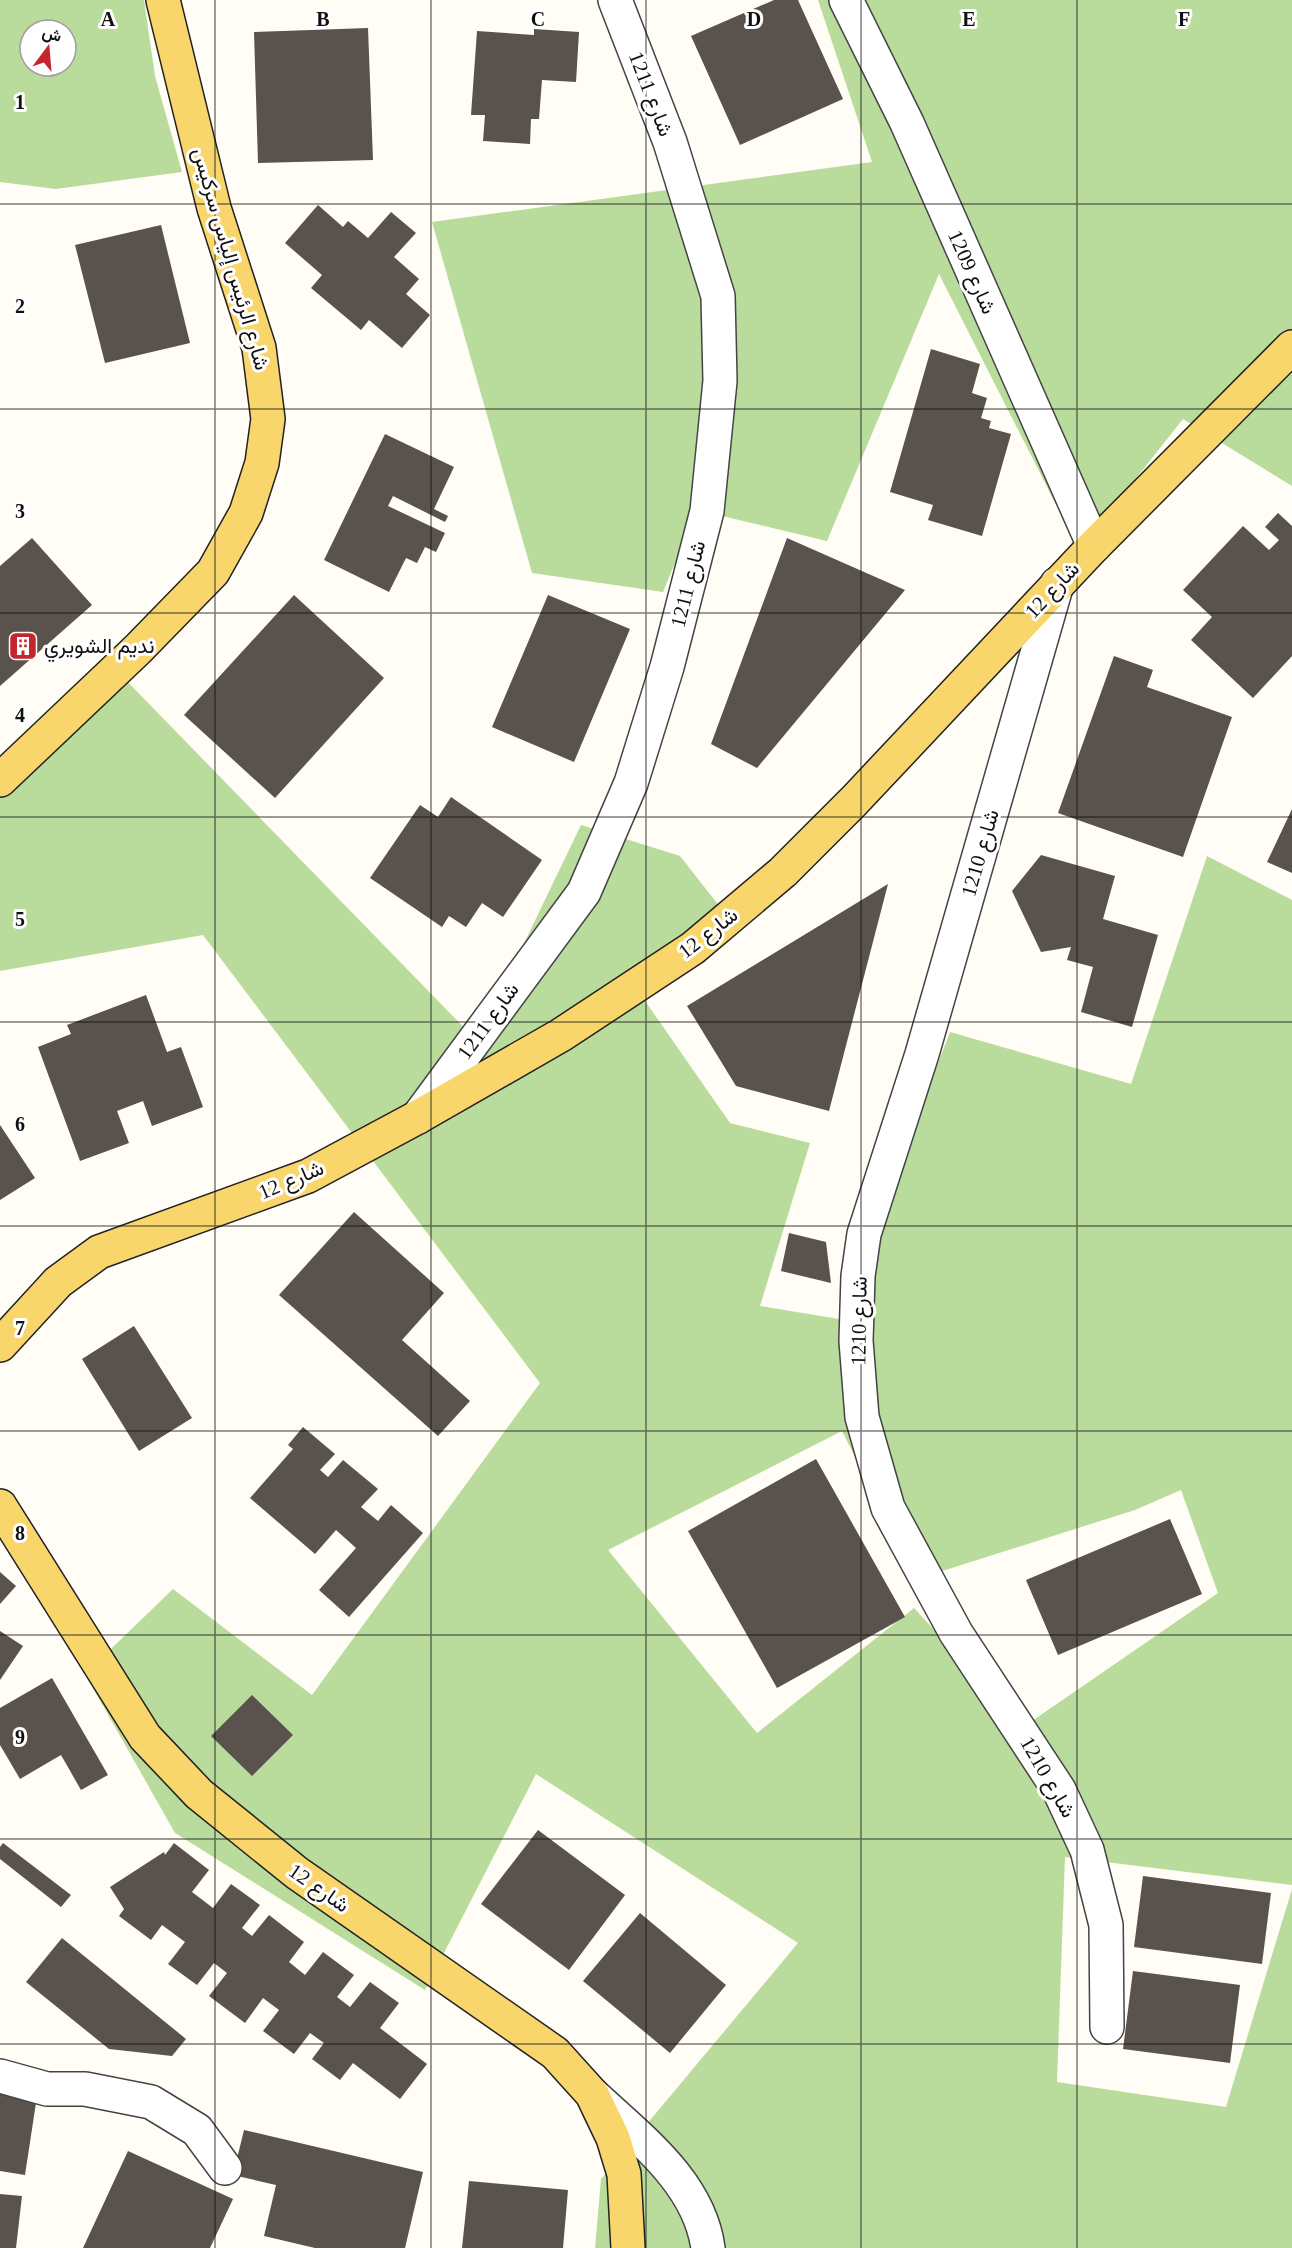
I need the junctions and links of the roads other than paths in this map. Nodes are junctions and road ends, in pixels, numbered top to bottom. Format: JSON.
{"nodes":[{"id":1,"x":163,"y":0,"type":"edge"},
{"id":2,"x":615,"y":0,"type":"edge"},
{"id":3,"x":846,"y":0,"type":"edge"},
{"id":4,"x":1292,"y":347,"type":"edge"},
{"id":5,"x":1094,"y":546,"type":"junction"},
{"id":6,"x":1057,"y":584,"type":"junction"},
{"id":7,"x":0,"y":780,"type":"edge"},
{"id":8,"x":418,"y":1117,"type":"junction"},
{"id":9,"x":0,"y":1345,"type":"edge"},
{"id":10,"x":0,"y":1506,"type":"edge"},
{"id":11,"x":1107,"y":2027,"type":"dead end"},
{"id":12,"x":0,"y":2076,"type":"edge"},
{"id":13,"x":592,"y":2094,"type":"junction"},
{"id":14,"x":225,"y":2168,"type":"dead end"},
{"id":15,"x":628,"y":2248,"type":"edge"},
{"id":16,"x":708,"y":2248,"type":"edge"}],
"edges":[{"from":1,"to":7,"type":"main road","name":"شارع الرئيس إلياس سركيس"},
{"from":2,"to":8,"type":"street","name":"شارع 1211"},
{"from":3,"to":5,"type":"street","name":"شارع 1209"},
{"from":4,"to":5,"type":"main road","name":"شارع 12"},
{"from":5,"to":6,"type":"main road","name":"شارع 12"},
{"from":6,"to":8,"type":"main road","name":"شارع 12"},
{"from":6,"to":11,"type":"street","name":"شارع 1210"},
{"from":8,"to":9,"type":"main road","name":"شارع 12"},
{"from":10,"to":13,"type":"main road","name":"شارع 12"},
{"from":12,"to":14,"type":"street"},
{"from":13,"to":15,"type":"main road","name":"شارع 12"},
{"from":13,"to":16,"type":"street"}]}
